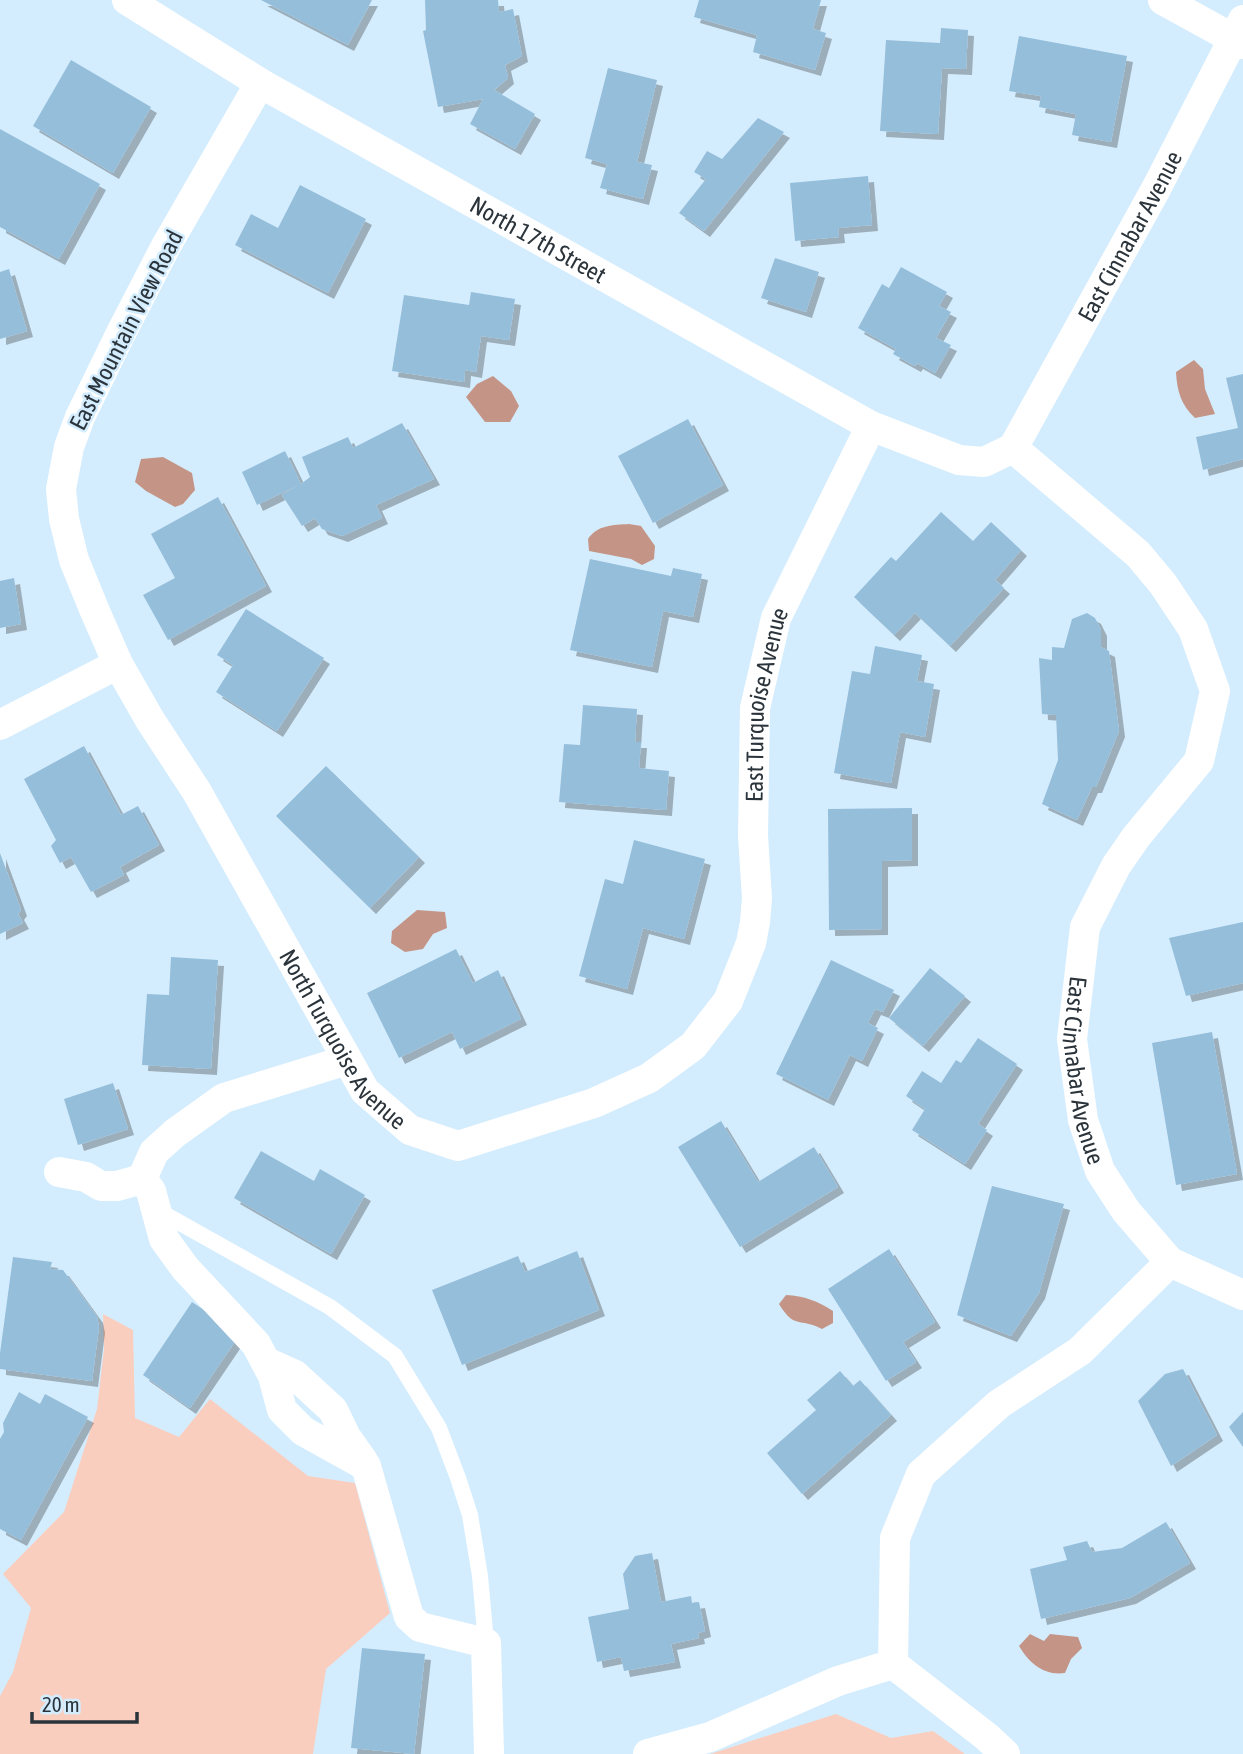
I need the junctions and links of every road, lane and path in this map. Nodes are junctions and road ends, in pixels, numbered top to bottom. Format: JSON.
{"nodes":[{"id":1,"x":127,"y":0,"type":"edge"},
{"id":2,"x":1163,"y":0,"type":"edge"},
{"id":3,"x":1240,"y":34,"type":"edge"},
{"id":4,"x":260,"y":83,"type":"junction"},
{"id":5,"x":871,"y":426,"type":"junction"},
{"id":6,"x":1013,"y":448,"type":"junction"},
{"id":7,"x":118,"y":664,"type":"junction"},
{"id":8,"x":0,"y":725,"type":"edge"},
{"id":9,"x":728,"y":1001,"type":"joint"},
{"id":10,"x":347,"y":1060,"type":"junction"},
{"id":11,"x":59,"y":1172,"type":"dead end"},
{"id":12,"x":142,"y":1179,"type":"junction"},
{"id":13,"x":156,"y":1209,"type":"junction"},
{"id":14,"x":1170,"y":1262,"type":"junction"},
{"id":15,"x":1243,"y":1295,"type":"edge"},
{"id":16,"x":486,"y":1643,"type":"junction"},
{"id":17,"x":892,"y":1664,"type":"junction"},
{"id":18,"x":489,"y":1754,"type":"edge"},
{"id":19,"x":648,"y":1754,"type":"edge"},
{"id":20,"x":1004,"y":1754,"type":"edge"}],
"edges":[{"from":1,"to":4,"type":"street","name":"North 17th Street"},
{"from":2,"to":3,"type":"street"},
{"from":3,"to":6,"type":"street","name":"East Cinnabar Avenue"},
{"from":4,"to":5,"type":"street","name":"North 17th Street"},
{"from":4,"to":7,"type":"street","name":"East Mountain View Road"},
{"from":5,"to":6,"type":"street","name":"North 17th Street"},
{"from":5,"to":9,"type":"street","name":"East Turquoise Avenue"},
{"from":6,"to":14,"type":"street","name":"East Cinnabar Avenue"},
{"from":7,"to":8,"type":"street"},
{"from":7,"to":10,"type":"street","name":"North Turquoise Avenue"},
{"from":9,"to":10,"type":"street","name":"North Turquoise Avenue"},
{"from":10,"to":12,"type":"street"},
{"from":11,"to":12,"type":"street"},
{"from":12,"to":13,"type":"street"},
{"from":13,"to":16,"type":"street"},
{"from":13,"to":16,"type":"lane"},
{"from":14,"to":15,"type":"street"},
{"from":14,"to":17,"type":"street"},
{"from":16,"to":18,"type":"street"},
{"from":17,"to":19,"type":"street"},
{"from":17,"to":20,"type":"street"}]}
